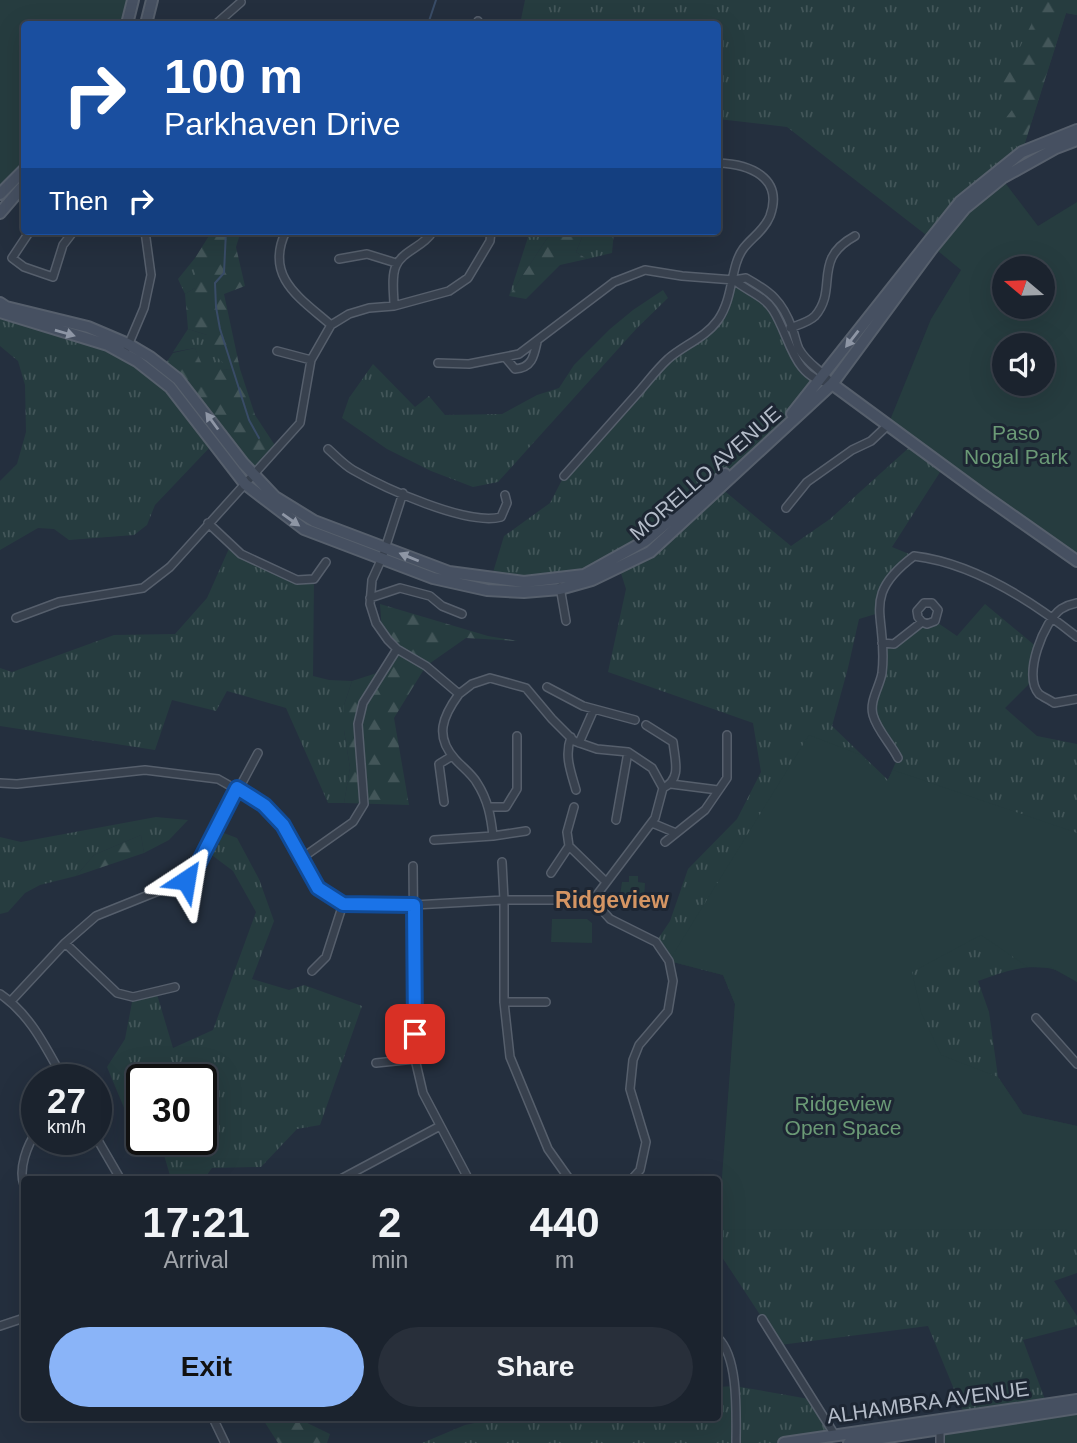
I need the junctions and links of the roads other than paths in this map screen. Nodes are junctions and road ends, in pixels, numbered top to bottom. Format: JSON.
{"nodes":[{"id":1,"x":132,"y":0,"type":"edge"},
{"id":2,"x":152,"y":0,"type":"edge"},
{"id":3,"x":241,"y":2,"type":"dead end"},
{"id":4,"x":128,"y":21,"type":"edge"},
{"id":5,"x":147,"y":21,"type":"edge"},
{"id":6,"x":219,"y":21,"type":"edge"},
{"id":7,"x":1077,"y":130,"type":"edge"},
{"id":8,"x":1077,"y":140,"type":"edge"},
{"id":9,"x":721,"y":163,"type":"edge"},
{"id":10,"x":21,"y":173,"type":"edge"},
{"id":11,"x":21,"y":189,"type":"edge"},
{"id":12,"x":0,"y":194,"type":"edge"},
{"id":13,"x":0,"y":213,"type":"edge"},
{"id":14,"x":27,"y":235,"type":"edge"},
{"id":15,"x":71,"y":235,"type":"edge"},
{"id":16,"x":146,"y":235,"type":"edge"},
{"id":17,"x":284,"y":235,"type":"edge"},
{"id":18,"x":430,"y":235,"type":"edge"},
{"id":19,"x":491,"y":235,"type":"edge"},
{"id":20,"x":855,"y":236,"type":"dead end"},
{"id":21,"x":339,"y":259,"type":"dead end"},
{"id":22,"x":396,"y":263,"type":"junction"},
{"id":23,"x":734,"y":280,"type":"junction"},
{"id":24,"x":0,"y":303,"type":"edge"},
{"id":25,"x":394,"y":306,"type":"junction"},
{"id":26,"x":0,"y":312,"type":"edge"},
{"id":27,"x":331,"y":326,"type":"junction"},
{"id":28,"x":792,"y":327,"type":"junction"},
{"id":29,"x":783,"y":330,"type":"junction"},
{"id":30,"x":537,"y":342,"type":"junction"},
{"id":31,"x":126,"y":348,"type":"junction"},
{"id":32,"x":277,"y":351,"type":"dead end"},
{"id":33,"x":505,"y":357,"type":"junction"},
{"id":34,"x":311,"y":360,"type":"junction"},
{"id":35,"x":438,"y":363,"type":"dead end"},
{"id":36,"x":822,"y":377,"type":"junction"},
{"id":37,"x":832,"y":384,"type":"junction"},
{"id":38,"x":888,"y":425,"type":"junction"},
{"id":39,"x":328,"y":449,"type":"dead end"},
{"id":40,"x":254,"y":475,"type":"junction"},
{"id":41,"x":564,"y":476,"type":"dead end"},
{"id":42,"x":245,"y":484,"type":"junction"},
{"id":43,"x":403,"y":494,"type":"junction"},
{"id":44,"x":505,"y":495,"type":"dead end"},
{"id":45,"x":786,"y":508,"type":"dead end"},
{"id":46,"x":208,"y":523,"type":"junction"},
{"id":47,"x":383,"y":553,"type":"junction"},
{"id":48,"x":1077,"y":561,"type":"edge"},
{"id":49,"x":326,"y":562,"type":"dead end"},
{"id":50,"x":560,"y":584,"type":"junction"},
{"id":51,"x":370,"y":598,"type":"junction"},
{"id":52,"x":1077,"y":603,"type":"edge"},
{"id":53,"x":462,"y":614,"type":"dead end"},
{"id":54,"x":16,"y":618,"type":"dead end"},
{"id":55,"x":1053,"y":618,"type":"junction"},
{"id":56,"x":566,"y":621,"type":"dead end"},
{"id":57,"x":922,"y":622,"type":"dead end"},
{"id":58,"x":1077,"y":638,"type":"edge"},
{"id":59,"x":882,"y":643,"type":"junction"},
{"id":60,"x":397,"y":649,"type":"junction"},
{"id":61,"x":547,"y":687,"type":"dead end"},
{"id":62,"x":459,"y":694,"type":"junction"},
{"id":63,"x":1077,"y":699,"type":"edge"},
{"id":64,"x":594,"y":709,"type":"junction"},
{"id":65,"x":635,"y":720,"type":"dead end"},
{"id":66,"x":646,"y":725,"type":"dead end"},
{"id":67,"x":517,"y":736,"type":"dead end"},
{"id":68,"x":727,"y":736,"type":"dead end"},
{"id":69,"x":571,"y":737,"type":"junction"},
{"id":70,"x":579,"y":743,"type":"junction"},
{"id":71,"x":628,"y":752,"type":"junction"},
{"id":72,"x":258,"y":753,"type":"dead end"},
{"id":73,"x":452,"y":756,"type":"junction"},
{"id":74,"x":898,"y":758,"type":"dead end"},
{"id":75,"x":0,"y":783,"type":"edge"},
{"id":76,"x":671,"y":784,"type":"junction"},
{"id":77,"x":237,"y":788,"type":"junction"},
{"id":78,"x":663,"y":788,"type":"junction"},
{"id":79,"x":576,"y":790,"type":"dead end"},
{"id":80,"x":718,"y":790,"type":"junction"},
{"id":81,"x":444,"y":803,"type":"dead end"},
{"id":82,"x":489,"y":807,"type":"junction"},
{"id":83,"x":574,"y":807,"type":"dead end"},
{"id":84,"x":617,"y":820,"type":"dead end"},
{"id":85,"x":652,"y":823,"type":"junction"},
{"id":86,"x":526,"y":831,"type":"dead end"},
{"id":87,"x":676,"y":833,"type":"junction"},
{"id":88,"x":493,"y":836,"type":"junction"},
{"id":89,"x":434,"y":840,"type":"dead end"},
{"id":90,"x":665,"y":842,"type":"dead end"},
{"id":91,"x":569,"y":846,"type":"junction"},
{"id":92,"x":302,"y":858,"type":"junction"},
{"id":93,"x":502,"y":862,"type":"dead end"},
{"id":94,"x":413,"y":866,"type":"dead end"},
{"id":95,"x":551,"y":873,"type":"dead end"},
{"id":96,"x":606,"y":882,"type":"junction"},
{"id":97,"x":504,"y":900,"type":"junction"},
{"id":98,"x":593,"y":900,"type":"junction"},
{"id":99,"x":343,"y":904,"type":"junction"},
{"id":100,"x":414,"y":905,"type":"junction"},
{"id":101,"x":65,"y":943,"type":"junction"},
{"id":102,"x":312,"y":971,"type":"dead end"},
{"id":103,"x":175,"y":987,"type":"dead end"},
{"id":104,"x":0,"y":994,"type":"edge"},
{"id":105,"x":11,"y":1001,"type":"junction"},
{"id":106,"x":504,"y":1002,"type":"junction"},
{"id":107,"x":546,"y":1002,"type":"dead end"},
{"id":108,"x":1036,"y":1018,"type":"dead end"},
{"id":109,"x":415,"y":1059,"type":"junction"},
{"id":110,"x":376,"y":1063,"type":"dead end"},
{"id":111,"x":55,"y":1064,"type":"edge"},
{"id":112,"x":1077,"y":1064,"type":"edge"},
{"id":113,"x":440,"y":1126,"type":"junction"},
{"id":114,"x":26,"y":1155,"type":"edge"},
{"id":115,"x":106,"y":1155,"type":"edge"},
{"id":116,"x":119,"y":1176,"type":"edge"},
{"id":117,"x":346,"y":1176,"type":"edge"},
{"id":118,"x":467,"y":1176,"type":"edge"},
{"id":119,"x":567,"y":1176,"type":"edge"},
{"id":120,"x":635,"y":1176,"type":"edge"},
{"id":121,"x":21,"y":1178,"type":"edge"},
{"id":122,"x":21,"y":1319,"type":"edge"},
{"id":123,"x":762,"y":1320,"type":"dead end"},
{"id":124,"x":0,"y":1326,"type":"edge"},
{"id":125,"x":721,"y":1341,"type":"edge"},
{"id":126,"x":1077,"y":1400,"type":"edge"},
{"id":127,"x":1077,"y":1408,"type":"edge"},
{"id":128,"x":214,"y":1421,"type":"edge"},
{"id":129,"x":939,"y":1425,"type":"junction"},
{"id":130,"x":835,"y":1435,"type":"junction"},
{"id":131,"x":225,"y":1443,"type":"edge"},
{"id":132,"x":736,"y":1443,"type":"edge"},
{"id":133,"x":785,"y":1443,"type":"edge"},
{"id":134,"x":849,"y":1443,"type":"edge"},
{"id":135,"x":940,"y":1443,"type":"edge"}],
"edges":[{"from":1,"to":4,"type":"street"},
{"from":2,"to":5,"type":"street"},
{"from":3,"to":6,"type":"street"},
{"from":7,"to":36,"type":"street","name":"MORELLO AVENUE","one_way":true},
{"from":8,"to":37,"type":"street","name":"MORELLO AVENUE"},
{"from":9,"to":23,"type":"street"},
{"from":10,"to":12,"type":"street"},
{"from":11,"to":13,"type":"street"},
{"from":14,"to":15,"type":"street"},
{"from":16,"to":31,"type":"street"},
{"from":17,"to":27,"type":"street"},
{"from":18,"to":22,"type":"street"},
{"from":19,"to":25,"type":"street"},
{"from":20,"to":28,"type":"street"},
{"from":21,"to":22,"type":"street"},
{"from":22,"to":25,"type":"street"},
{"from":23,"to":28,"type":"street"},
{"from":23,"to":29,"type":"street"},
{"from":23,"to":30,"type":"street"},
{"from":23,"to":41,"type":"street"},
{"from":24,"to":31,"type":"street","name":"MORELLO AVENUE"},
{"from":25,"to":27,"type":"street"},
{"from":26,"to":31,"type":"street","name":"MORELLO AVENUE","one_way":true},
{"from":27,"to":34,"type":"street"},
{"from":28,"to":29,"type":"street"},
{"from":28,"to":36,"type":"street"},
{"from":29,"to":36,"type":"street"},
{"from":30,"to":33,"type":"street"},
{"from":30,"to":33,"type":"street"},
{"from":40,"to":31,"type":"street","name":"MORELLO AVENUE","one_way":true},
{"from":31,"to":42,"type":"street","name":"MORELLO AVENUE"},
{"from":32,"to":34,"type":"street"},
{"from":33,"to":35,"type":"street"},
{"from":34,"to":40,"type":"street"},
{"from":36,"to":37,"type":"street"},
{"from":36,"to":50,"type":"street","name":"MORELLO AVENUE"},
{"from":37,"to":38,"type":"street"},
{"from":37,"to":50,"type":"street","name":"MORELLO AVENUE"},
{"from":38,"to":45,"type":"street"},
{"from":38,"to":48,"type":"street"},
{"from":39,"to":43,"type":"street"},
{"from":40,"to":42,"type":"street"},
{"from":40,"to":47,"type":"street","name":"MORELLO AVENUE"},
{"from":42,"to":46,"type":"street"},
{"from":42,"to":47,"type":"street","name":"MORELLO AVENUE","one_way":true},
{"from":43,"to":44,"type":"street"},
{"from":43,"to":47,"type":"street"},
{"from":46,"to":49,"type":"street"},
{"from":46,"to":54,"type":"street"},
{"from":47,"to":50,"type":"street","name":"MORELLO AVENUE"},
{"from":47,"to":51,"type":"street"},
{"from":50,"to":56,"type":"street"},
{"from":51,"to":53,"type":"street"},
{"from":51,"to":60,"type":"street"},
{"from":52,"to":55,"type":"street"},
{"from":55,"to":58,"type":"street"},
{"from":55,"to":59,"type":"street"},
{"from":55,"to":63,"type":"street"},
{"from":57,"to":59,"type":"street"},
{"from":59,"to":74,"type":"street"},
{"from":60,"to":62,"type":"street"},
{"from":60,"to":92,"type":"street"},
{"from":61,"to":64,"type":"street"},
{"from":62,"to":69,"type":"street"},
{"from":62,"to":73,"type":"street"},
{"from":64,"to":65,"type":"street"},
{"from":64,"to":70,"type":"street"},
{"from":66,"to":76,"type":"street"},
{"from":67,"to":82,"type":"street"},
{"from":68,"to":80,"type":"street"},
{"from":69,"to":70,"type":"street"},
{"from":69,"to":79,"type":"street"},
{"from":70,"to":71,"type":"street"},
{"from":71,"to":78,"type":"street"},
{"from":71,"to":84,"type":"street"},
{"from":72,"to":77,"type":"street"},
{"from":73,"to":81,"type":"street"},
{"from":73,"to":82,"type":"street"},
{"from":75,"to":77,"type":"street"},
{"from":76,"to":78,"type":"street"},
{"from":76,"to":80,"type":"street"},
{"from":77,"to":92,"type":"street"},
{"from":77,"to":101,"type":"street"},
{"from":78,"to":85,"type":"street"},
{"from":80,"to":87,"type":"street"},
{"from":82,"to":88,"type":"street"},
{"from":83,"to":91,"type":"street"},
{"from":85,"to":87,"type":"street"},
{"from":85,"to":96,"type":"street"},
{"from":86,"to":88,"type":"street"},
{"from":87,"to":90,"type":"street"},
{"from":88,"to":89,"type":"street"},
{"from":91,"to":95,"type":"street"},
{"from":91,"to":96,"type":"street"},
{"from":92,"to":99,"type":"street"},
{"from":93,"to":97,"type":"street"},
{"from":94,"to":100,"type":"street"},
{"from":96,"to":98,"type":"street"},
{"from":97,"to":98,"type":"street"},
{"from":97,"to":100,"type":"street"},
{"from":97,"to":106,"type":"street"},
{"from":98,"to":120,"type":"street"},
{"from":99,"to":100,"type":"street"},
{"from":99,"to":102,"type":"street"},
{"from":100,"to":109,"type":"street"},
{"from":101,"to":103,"type":"street"},
{"from":101,"to":105,"type":"street"},
{"from":104,"to":105,"type":"street"},
{"from":105,"to":111,"type":"street"},
{"from":106,"to":107,"type":"street"},
{"from":106,"to":119,"type":"street"},
{"from":108,"to":112,"type":"street"},
{"from":109,"to":110,"type":"street"},
{"from":109,"to":113,"type":"street"},
{"from":113,"to":117,"type":"street"},
{"from":113,"to":118,"type":"street"},
{"from":114,"to":121,"type":"street"},
{"from":115,"to":116,"type":"street"},
{"from":122,"to":124,"type":"street"},
{"from":123,"to":130,"type":"street"},
{"from":125,"to":132,"type":"street"},
{"from":126,"to":129,"type":"street","name":"ALHAMBRA AVENUE"},
{"from":127,"to":129,"type":"street","name":"ALHAMBRA AVENUE"},
{"from":128,"to":131,"type":"street"},
{"from":129,"to":130,"type":"street","name":"ALHAMBRA AVENUE"},
{"from":129,"to":134,"type":"street","name":"ALHAMBRA AVENUE"},
{"from":129,"to":135,"type":"street"},
{"from":130,"to":133,"type":"street","name":"ALHAMBRA AVENUE"}]}
